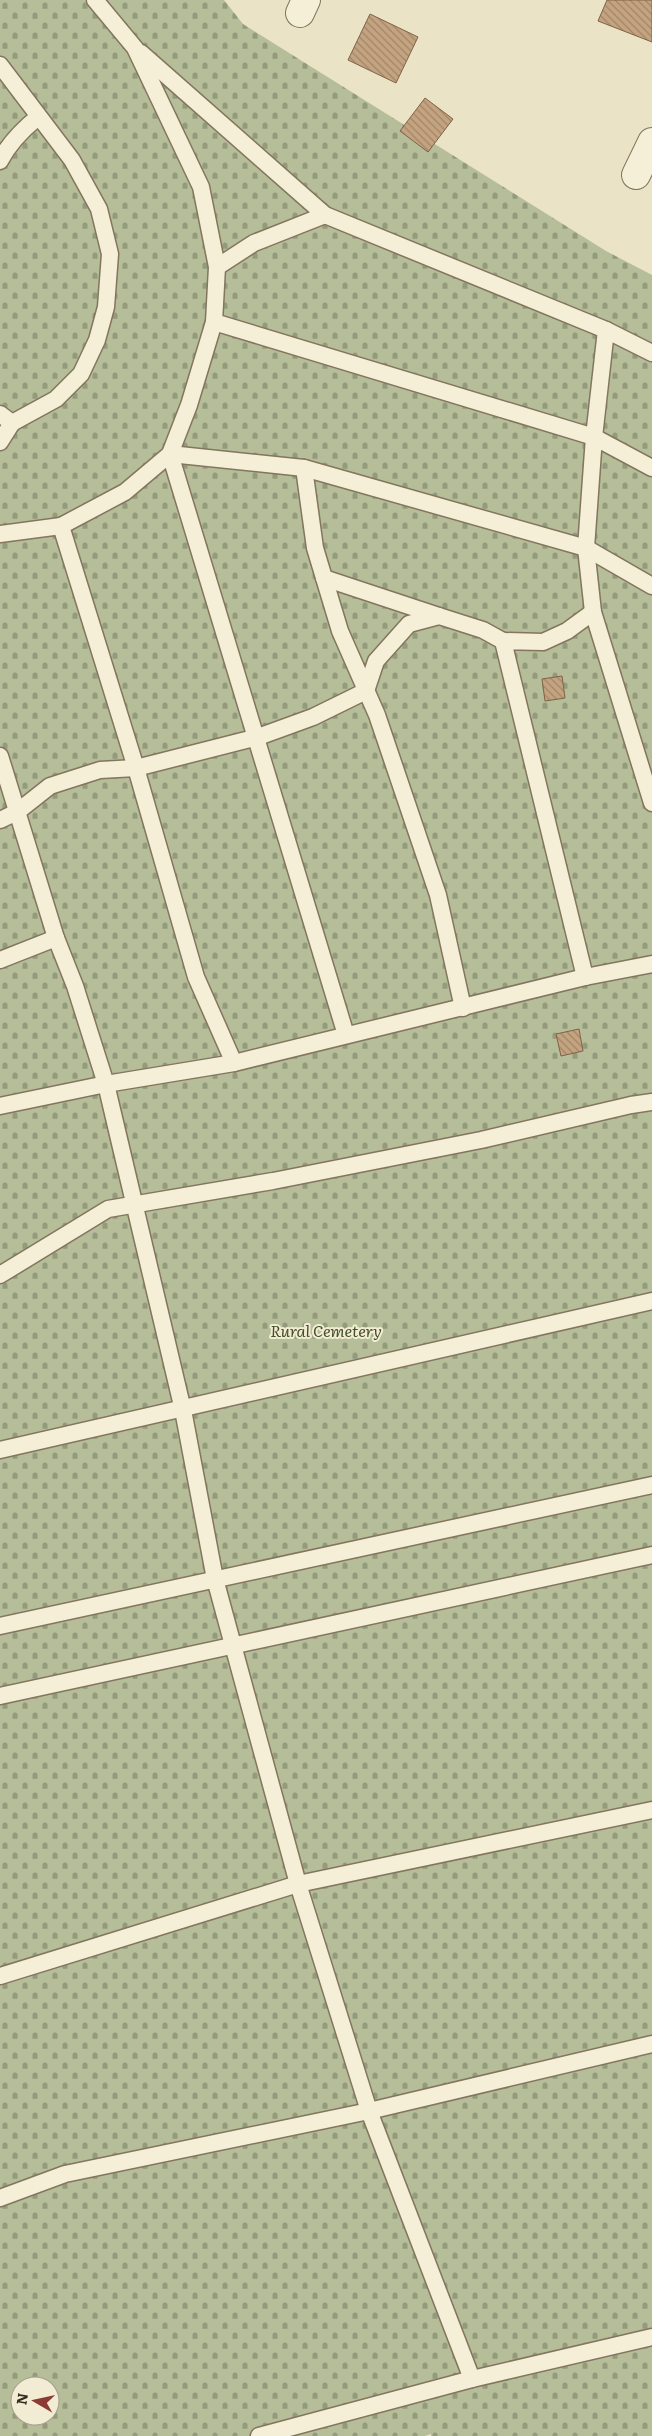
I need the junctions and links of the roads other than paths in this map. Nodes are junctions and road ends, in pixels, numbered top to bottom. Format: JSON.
{"nodes":[{"id":1,"x":95,"y":0,"type":"edge"},
{"id":2,"x":135,"y":48,"type":"junction"},
{"id":3,"x":0,"y":66,"type":"edge"},
{"id":4,"x":38,"y":117,"type":"junction"},
{"id":5,"x":652,"y":142,"type":"edge"},
{"id":6,"x":0,"y":161,"type":"edge"},
{"id":7,"x":636,"y":175,"type":"dead end"},
{"id":8,"x":325,"y":214,"type":"junction"},
{"id":9,"x":217,"y":267,"type":"junction"},
{"id":10,"x":214,"y":322,"type":"junction"},
{"id":11,"x":606,"y":330,"type":"junction"},
{"id":12,"x":652,"y":353,"type":"edge"},
{"id":13,"x":6,"y":418,"type":"edge"},
{"id":14,"x":594,"y":437,"type":"junction"},
{"id":15,"x":0,"y":442,"type":"edge"},
{"id":16,"x":170,"y":454,"type":"junction"},
{"id":17,"x":304,"y":468,"type":"junction"},
{"id":18,"x":652,"y":468,"type":"edge"},
{"id":19,"x":61,"y":526,"type":"junction"},
{"id":20,"x":0,"y":534,"type":"edge"},
{"id":21,"x":586,"y":548,"type":"junction"},
{"id":22,"x":324,"y":578,"type":"junction"},
{"id":23,"x":652,"y":586,"type":"edge"},
{"id":24,"x":593,"y":612,"type":"junction"},
{"id":25,"x":439,"y":616,"type":"junction"},
{"id":26,"x":503,"y":641,"type":"junction"},
{"id":27,"x":366,"y":691,"type":"junction"},
{"id":28,"x":258,"y":737,"type":"junction"},
{"id":29,"x":0,"y":756,"type":"edge"},
{"id":30,"x":136,"y":768,"type":"junction"},
{"id":31,"x":652,"y":803,"type":"edge"},
{"id":32,"x":17,"y":812,"type":"junction"},
{"id":33,"x":0,"y":820,"type":"edge"},
{"id":34,"x":56,"y":938,"type":"junction"},
{"id":35,"x":0,"y":960,"type":"edge"},
{"id":36,"x":652,"y":964,"type":"edge"},
{"id":37,"x":584,"y":976,"type":"junction"},
{"id":38,"x":462,"y":1008,"type":"junction"},
{"id":39,"x":346,"y":1035,"type":"junction"},
{"id":40,"x":234,"y":1063,"type":"junction"},
{"id":41,"x":106,"y":1084,"type":"junction"},
{"id":42,"x":652,"y":1102,"type":"edge"},
{"id":43,"x":0,"y":1106,"type":"edge"},
{"id":44,"x":135,"y":1206,"type":"junction"},
{"id":45,"x":0,"y":1275,"type":"edge"},
{"id":46,"x":652,"y":1301,"type":"edge"},
{"id":47,"x":182,"y":1410,"type":"junction"},
{"id":48,"x":0,"y":1450,"type":"edge"},
{"id":49,"x":652,"y":1485,"type":"edge"},
{"id":50,"x":652,"y":1555,"type":"edge"},
{"id":51,"x":215,"y":1579,"type":"junction"},
{"id":52,"x":0,"y":1626,"type":"edge"},
{"id":53,"x":234,"y":1647,"type":"junction"},
{"id":54,"x":0,"y":1696,"type":"edge"},
{"id":55,"x":652,"y":1810,"type":"edge"},
{"id":56,"x":298,"y":1884,"type":"junction"},
{"id":57,"x":0,"y":1976,"type":"edge"},
{"id":58,"x":652,"y":2044,"type":"edge"},
{"id":59,"x":369,"y":2111,"type":"junction"},
{"id":60,"x":0,"y":2198,"type":"edge"},
{"id":61,"x":652,"y":2337,"type":"edge"},
{"id":62,"x":472,"y":2379,"type":"junction"},
{"id":63,"x":259,"y":2436,"type":"edge"}],
"edges":[{"from":1,"to":2,"type":"lane"},
{"from":2,"to":8,"type":"lane"},
{"from":2,"to":9,"type":"lane"},
{"from":3,"to":4,"type":"lane"},
{"from":4,"to":6,"type":"lane"},
{"from":4,"to":13,"type":"lane"},
{"from":5,"to":7,"type":"street"},
{"from":8,"to":9,"type":"lane"},
{"from":8,"to":11,"type":"lane"},
{"from":9,"to":10,"type":"lane"},
{"from":10,"to":14,"type":"lane"},
{"from":10,"to":16,"type":"lane"},
{"from":11,"to":12,"type":"lane"},
{"from":11,"to":14,"type":"lane"},
{"from":13,"to":15,"type":"lane"},
{"from":14,"to":18,"type":"lane"},
{"from":14,"to":21,"type":"lane"},
{"from":16,"to":17,"type":"lane"},
{"from":16,"to":19,"type":"lane"},
{"from":16,"to":28,"type":"lane"},
{"from":17,"to":21,"type":"lane"},
{"from":17,"to":22,"type":"lane"},
{"from":19,"to":20,"type":"lane"},
{"from":19,"to":30,"type":"lane"},
{"from":21,"to":23,"type":"lane"},
{"from":21,"to":24,"type":"lane"},
{"from":22,"to":25,"type":"lane"},
{"from":22,"to":27,"type":"lane"},
{"from":24,"to":26,"type":"lane"},
{"from":24,"to":31,"type":"lane"},
{"from":25,"to":26,"type":"lane"},
{"from":25,"to":27,"type":"lane"},
{"from":26,"to":37,"type":"lane"},
{"from":27,"to":28,"type":"lane"},
{"from":27,"to":38,"type":"lane"},
{"from":28,"to":30,"type":"lane"},
{"from":28,"to":39,"type":"lane"},
{"from":29,"to":32,"type":"lane"},
{"from":30,"to":32,"type":"lane"},
{"from":30,"to":40,"type":"lane"},
{"from":32,"to":33,"type":"lane"},
{"from":32,"to":34,"type":"lane"},
{"from":34,"to":35,"type":"lane"},
{"from":34,"to":41,"type":"lane"},
{"from":36,"to":37,"type":"lane"},
{"from":37,"to":38,"type":"lane"},
{"from":38,"to":39,"type":"lane"},
{"from":39,"to":40,"type":"lane"},
{"from":40,"to":41,"type":"lane"},
{"from":41,"to":43,"type":"lane"},
{"from":41,"to":44,"type":"lane"},
{"from":42,"to":44,"type":"lane"},
{"from":44,"to":45,"type":"lane"},
{"from":44,"to":47,"type":"lane"},
{"from":46,"to":47,"type":"lane"},
{"from":47,"to":48,"type":"lane"},
{"from":47,"to":51,"type":"lane"},
{"from":49,"to":51,"type":"lane"},
{"from":50,"to":53,"type":"lane"},
{"from":51,"to":52,"type":"lane"},
{"from":51,"to":53,"type":"lane"},
{"from":53,"to":54,"type":"lane"},
{"from":53,"to":56,"type":"lane"},
{"from":55,"to":56,"type":"lane"},
{"from":56,"to":57,"type":"lane"},
{"from":56,"to":59,"type":"lane"},
{"from":58,"to":59,"type":"lane"},
{"from":59,"to":60,"type":"lane"},
{"from":59,"to":62,"type":"lane"},
{"from":61,"to":62,"type":"lane"},
{"from":62,"to":63,"type":"lane"}]}
